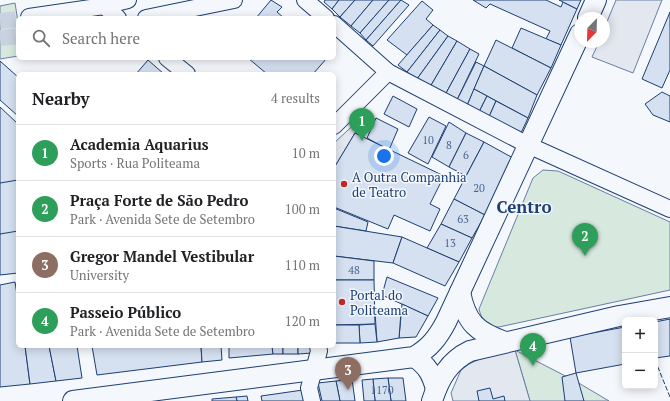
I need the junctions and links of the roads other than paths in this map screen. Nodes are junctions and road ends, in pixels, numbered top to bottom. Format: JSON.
{"nodes":[{"id":1,"x":128,"y":0,"type":"edge"},
{"id":2,"x":234,"y":0,"type":"edge"},
{"id":3,"x":305,"y":0,"type":"edge"},
{"id":4,"x":596,"y":0,"type":"edge"},
{"id":5,"x":101,"y":3,"type":"edge"},
{"id":6,"x":591,"y":12,"type":"edge"},
{"id":7,"x":34,"y":16,"type":"edge"},
{"id":8,"x":116,"y":16,"type":"edge"},
{"id":9,"x":156,"y":16,"type":"edge"},
{"id":10,"x":324,"y":16,"type":"edge"},
{"id":11,"x":336,"y":26,"type":"edge"},
{"id":12,"x":574,"y":47,"type":"edge"},
{"id":13,"x":170,"y":60,"type":"edge"},
{"id":14,"x":184,"y":72,"type":"edge"},
{"id":15,"x":388,"y":72,"type":"junction"},
{"id":16,"x":336,"y":124,"type":"edge"},
{"id":17,"x":528,"y":145,"type":"junction"},
{"id":18,"x":670,"y":210,"type":"edge"},
{"id":19,"x":460,"y":292,"type":"junction"},
{"id":20,"x":670,"y":307,"type":"edge"},
{"id":21,"x":505,"y":342,"type":"junction"},
{"id":22,"x":318,"y":348,"type":"edge"},
{"id":23,"x":414,"y":357,"type":"junction"},
{"id":24,"x":314,"y":369,"type":"junction"},
{"id":25,"x":434,"y":395,"type":"edge"},
{"id":26,"x":73,"y":401,"type":"edge"},
{"id":27,"x":312,"y":401,"type":"edge"}],
"edges":[{"from":1,"to":5,"type":"street"},
{"from":2,"to":9,"type":"street"},
{"from":3,"to":10,"type":"street"},
{"from":4,"to":6,"type":"main road"},
{"from":5,"to":7,"type":"street"},
{"from":5,"to":8,"type":"street"},
{"from":11,"to":15,"type":"street"},
{"from":12,"to":17,"type":"main road"},
{"from":13,"to":14,"type":"street"},
{"from":15,"to":16,"type":"street"},
{"from":15,"to":17,"type":"street"},
{"from":17,"to":18,"type":"street"},
{"from":17,"to":19,"type":"main road"},
{"from":19,"to":21,"type":"main road"},
{"from":19,"to":23,"type":"main road"},
{"from":20,"to":21,"type":"main road"},
{"from":21,"to":25,"type":"main road"},
{"from":22,"to":24,"type":"street"},
{"from":23,"to":24,"type":"main road"},
{"from":23,"to":25,"type":"main road"},
{"from":24,"to":26,"type":"main road"},
{"from":24,"to":27,"type":"street"}]}
